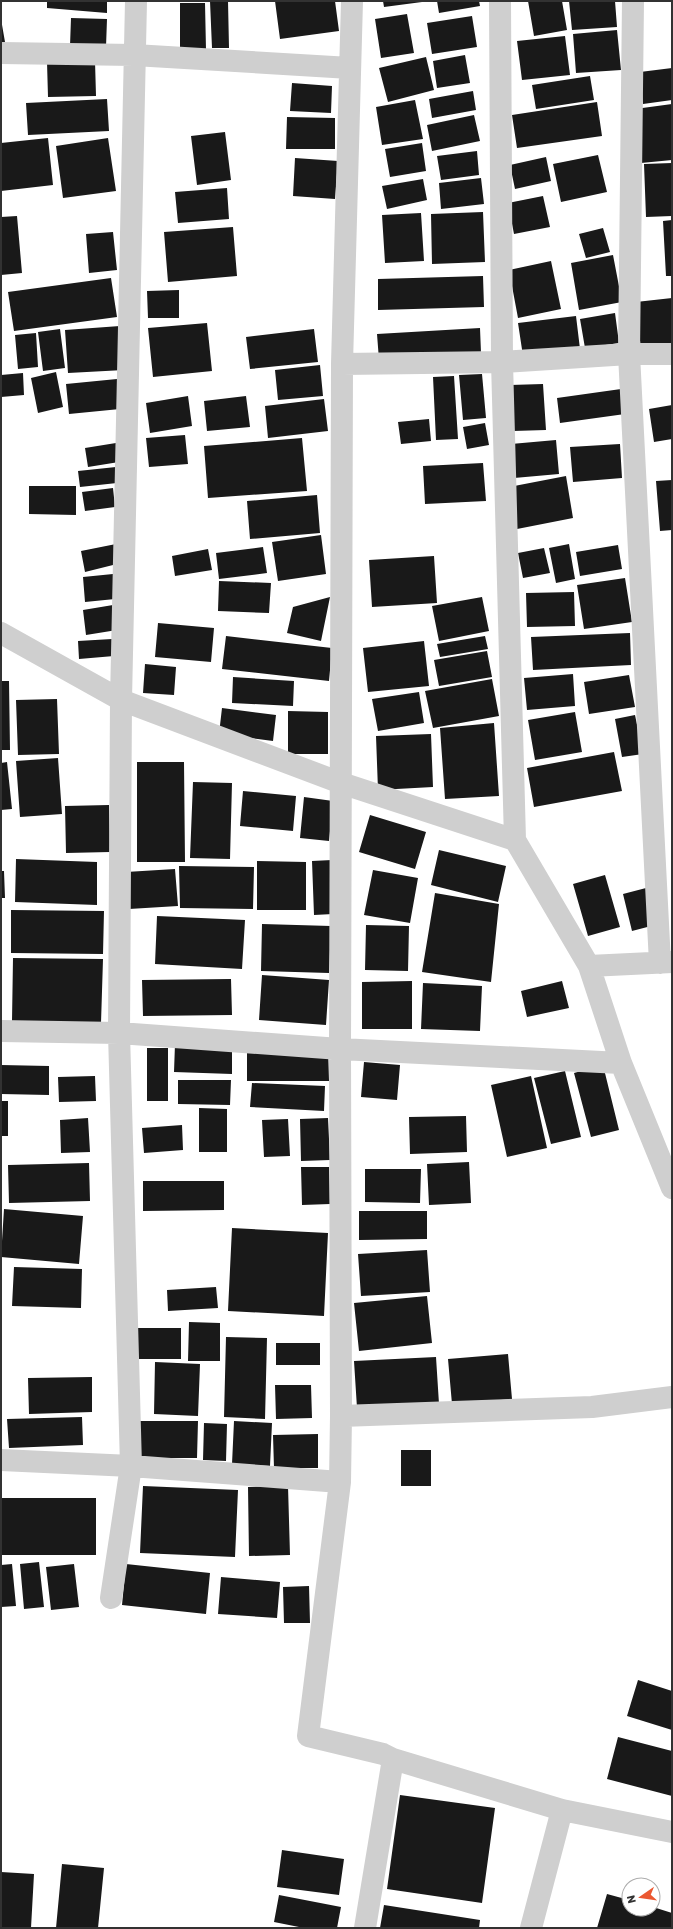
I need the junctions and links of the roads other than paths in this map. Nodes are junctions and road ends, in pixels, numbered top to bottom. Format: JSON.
{"nodes":[{"id":1,"x":136,"y":1,"type":"edge"},
{"id":2,"x":352,"y":1,"type":"edge"},
{"id":3,"x":500,"y":1,"type":"edge"},
{"id":4,"x":633,"y":1,"type":"edge"},
{"id":5,"x":1,"y":53,"type":"edge"},
{"id":6,"x":134,"y":55,"type":"junction"},
{"id":7,"x":350,"y":68,"type":"junction"},
{"id":8,"x":629,"y":354,"type":"junction"},
{"id":9,"x":672,"y":354,"type":"edge"},
{"id":10,"x":502,"y":362,"type":"junction"},
{"id":11,"x":342,"y":364,"type":"junction"},
{"id":12,"x":1,"y":633,"type":"edge"},
{"id":13,"x":121,"y":700,"type":"junction"},
{"id":14,"x":341,"y":783,"type":"junction"},
{"id":15,"x":515,"y":840,"type":"junction"},
{"id":16,"x":666,"y":962,"type":"edge"},
{"id":17,"x":590,"y":966,"type":"junction"},
{"id":18,"x":1,"y":1031,"type":"edge"},
{"id":19,"x":119,"y":1033,"type":"junction"},
{"id":20,"x":340,"y":1049,"type":"junction"},
{"id":21,"x":621,"y":1063,"type":"junction"},
{"id":22,"x":672,"y":1188,"type":"edge"},
{"id":23,"x":672,"y":1397,"type":"edge"},
{"id":24,"x":342,"y":1416,"type":"junction"},
{"id":25,"x":1,"y":1460,"type":"edge"},
{"id":26,"x":131,"y":1466,"type":"junction"},
{"id":27,"x":340,"y":1482,"type":"junction"},
{"id":28,"x":110,"y":1598,"type":"dead end"},
{"id":29,"x":393,"y":1759,"type":"junction"},
{"id":30,"x":562,"y":1810,"type":"junction"},
{"id":31,"x":672,"y":1832,"type":"edge"},
{"id":32,"x":365,"y":1928,"type":"edge"},
{"id":33,"x":531,"y":1928,"type":"edge"}],
"edges":[{"from":1,"to":6,"type":"street"},
{"from":2,"to":7,"type":"street"},
{"from":3,"to":10,"type":"street"},
{"from":4,"to":8,"type":"street"},
{"from":5,"to":6,"type":"street"},
{"from":6,"to":7,"type":"street"},
{"from":6,"to":13,"type":"street"},
{"from":7,"to":11,"type":"street"},
{"from":8,"to":9,"type":"street"},
{"from":8,"to":10,"type":"street"},
{"from":8,"to":16,"type":"street"},
{"from":10,"to":11,"type":"street"},
{"from":10,"to":15,"type":"street"},
{"from":11,"to":14,"type":"street"},
{"from":12,"to":13,"type":"street"},
{"from":13,"to":14,"type":"street"},
{"from":13,"to":19,"type":"street"},
{"from":14,"to":15,"type":"street"},
{"from":14,"to":20,"type":"street"},
{"from":15,"to":17,"type":"street"},
{"from":16,"to":17,"type":"street"},
{"from":17,"to":21,"type":"street"},
{"from":18,"to":19,"type":"street"},
{"from":19,"to":20,"type":"street"},
{"from":19,"to":26,"type":"street"},
{"from":20,"to":21,"type":"street"},
{"from":20,"to":24,"type":"street"},
{"from":21,"to":22,"type":"street"},
{"from":23,"to":24,"type":"street"},
{"from":24,"to":27,"type":"street"},
{"from":25,"to":26,"type":"street"},
{"from":26,"to":27,"type":"street"},
{"from":26,"to":28,"type":"street"},
{"from":27,"to":29,"type":"street"},
{"from":29,"to":30,"type":"street"},
{"from":29,"to":32,"type":"street"},
{"from":30,"to":31,"type":"street"},
{"from":30,"to":33,"type":"street"}]}
